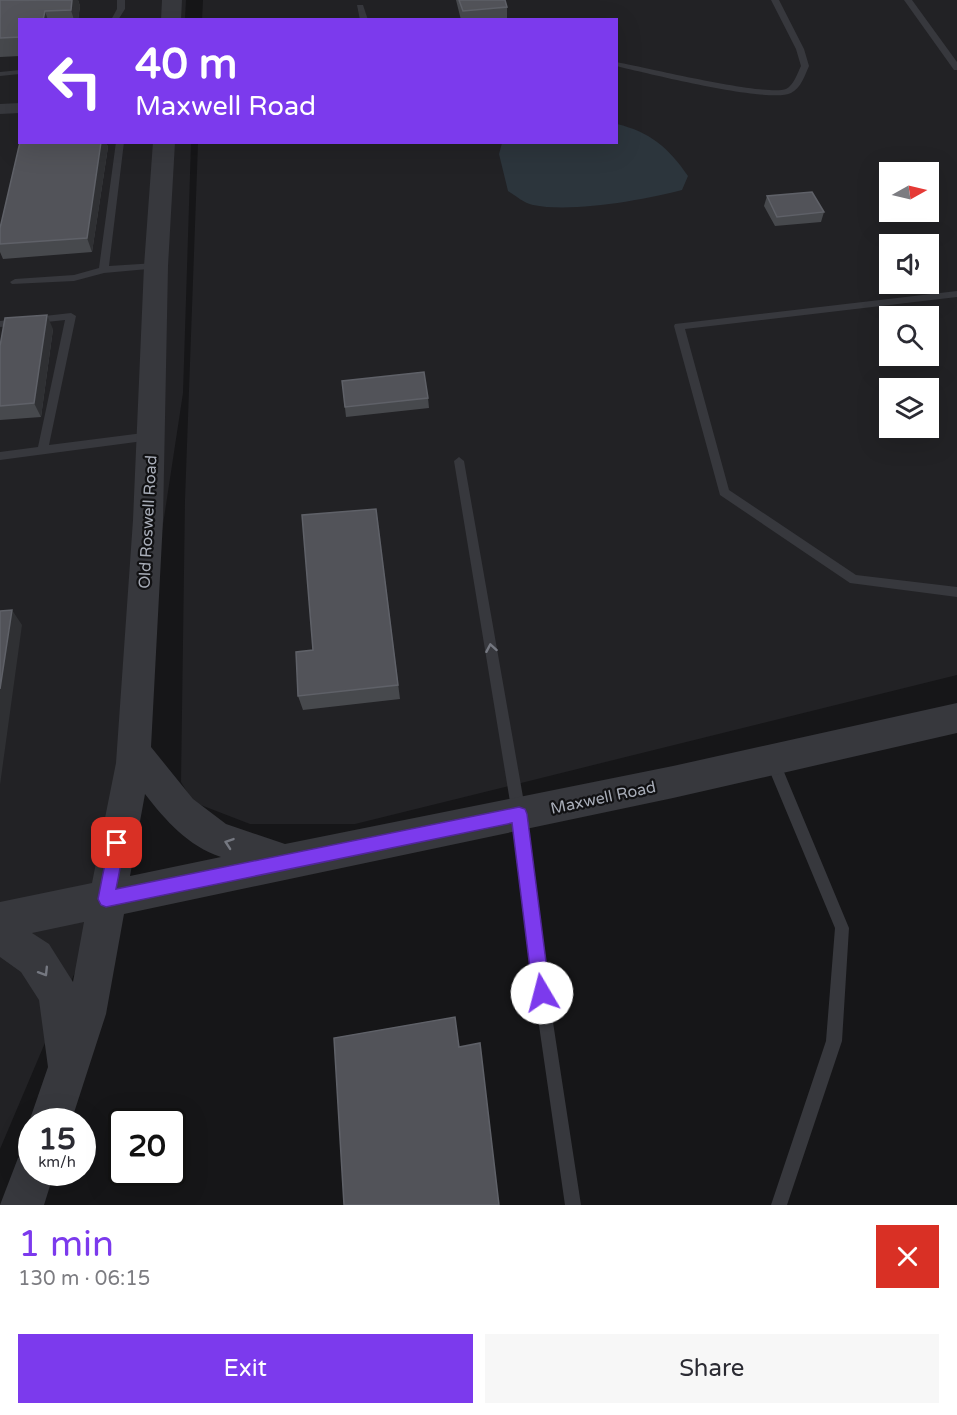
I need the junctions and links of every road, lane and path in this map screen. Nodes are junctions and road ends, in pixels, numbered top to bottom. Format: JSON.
{"nodes":[{"id":1,"x":121,"y":0,"type":"edge"},
{"id":2,"x":172,"y":0,"type":"edge"},
{"id":3,"x":775,"y":0,"type":"edge"},
{"id":4,"x":908,"y":0,"type":"edge"},
{"id":5,"x":360,"y":7,"type":"dead end"},
{"id":6,"x":115,"y":18,"type":"edge"},
{"id":7,"x":171,"y":18,"type":"edge"},
{"id":8,"x":363,"y":18,"type":"edge"},
{"id":9,"x":618,"y":64,"type":"edge"},
{"id":10,"x":957,"y":68,"type":"edge"},
{"id":11,"x":18,"y":72,"type":"edge"},
{"id":12,"x":0,"y":74,"type":"edge"},
{"id":13,"x":18,"y":108,"type":"edge"},
{"id":14,"x":0,"y":109,"type":"edge"},
{"id":15,"x":120,"y":144,"type":"edge"},
{"id":16,"x":164,"y":144,"type":"edge"},
{"id":17,"x":156,"y":266,"type":"junction"},
{"id":18,"x":104,"y":270,"type":"junction"},
{"id":19,"x":15,"y":282,"type":"dead end"},
{"id":20,"x":957,"y":294,"type":"edge"},
{"id":21,"x":0,"y":324,"type":"edge"},
{"id":22,"x":151,"y":436,"type":"junction"},
{"id":23,"x":43,"y":450,"type":"junction"},
{"id":24,"x":0,"y":456,"type":"edge"},
{"id":25,"x":459,"y":461,"type":"dead end"},
{"id":26,"x":957,"y":592,"type":"edge"},
{"id":27,"x":957,"y":718,"type":"edge"},
{"id":28,"x":133,"y":751,"type":"junction"},
{"id":29,"x":772,"y":760,"type":"junction"},
{"id":30,"x":519,"y":814,"type":"junction"},
{"id":31,"x":285,"y":862,"type":"junction"},
{"id":32,"x":106,"y":899,"type":"junction"},
{"id":33,"x":0,"y":921,"type":"edge"},
{"id":34,"x":0,"y":934,"type":"edge"},
{"id":35,"x":68,"y":1070,"type":"junction"},
{"id":36,"x":55,"y":1108,"type":"edge"},
{"id":37,"x":29,"y":1186,"type":"edge"},
{"id":38,"x":22,"y":1205,"type":"edge"},
{"id":39,"x":573,"y":1205,"type":"edge"},
{"id":40,"x":779,"y":1205,"type":"edge"}],
"edges":[{"from":1,"to":6,"type":"lane"},
{"from":2,"to":7,"type":"street"},
{"from":3,"to":9,"type":"lane"},
{"from":4,"to":10,"type":"lane"},
{"from":5,"to":8,"type":"lane"},
{"from":11,"to":12,"type":"lane"},
{"from":13,"to":14,"type":"street"},
{"from":15,"to":18,"type":"lane"},
{"from":16,"to":17,"type":"street","name":"Old Roswell Road"},
{"from":17,"to":18,"type":"lane"},
{"from":17,"to":22,"type":"street","name":"Old Roswell Road"},
{"from":18,"to":19,"type":"lane"},
{"from":20,"to":26,"type":"lane"},
{"from":21,"to":23,"type":"lane"},
{"from":22,"to":23,"type":"lane"},
{"from":22,"to":28,"type":"street","name":"Old Roswell Road"},
{"from":23,"to":24,"type":"lane"},
{"from":30,"to":25,"type":"lane","one_way":true},
{"from":27,"to":29,"type":"street","name":"Maxwell Road"},
{"from":31,"to":28,"type":"street","one_way":true},
{"from":28,"to":32,"type":"street","name":"Old Roswell Road"},
{"from":29,"to":30,"type":"street","name":"Maxwell Road"},
{"from":29,"to":40,"type":"lane"},
{"from":30,"to":31,"type":"street","name":"Maxwell Road"},
{"from":30,"to":39,"type":"lane"},
{"from":31,"to":32,"type":"street","name":"Maxwell Road"},
{"from":32,"to":33,"type":"street","name":"Maxwell Road"},
{"from":32,"to":35,"type":"street","name":"Old Roswell Road"},
{"from":34,"to":35,"type":"street","one_way":true},
{"from":35,"to":36,"type":"street","name":"Old Roswell Road"},
{"from":37,"to":38,"type":"street"}]}
